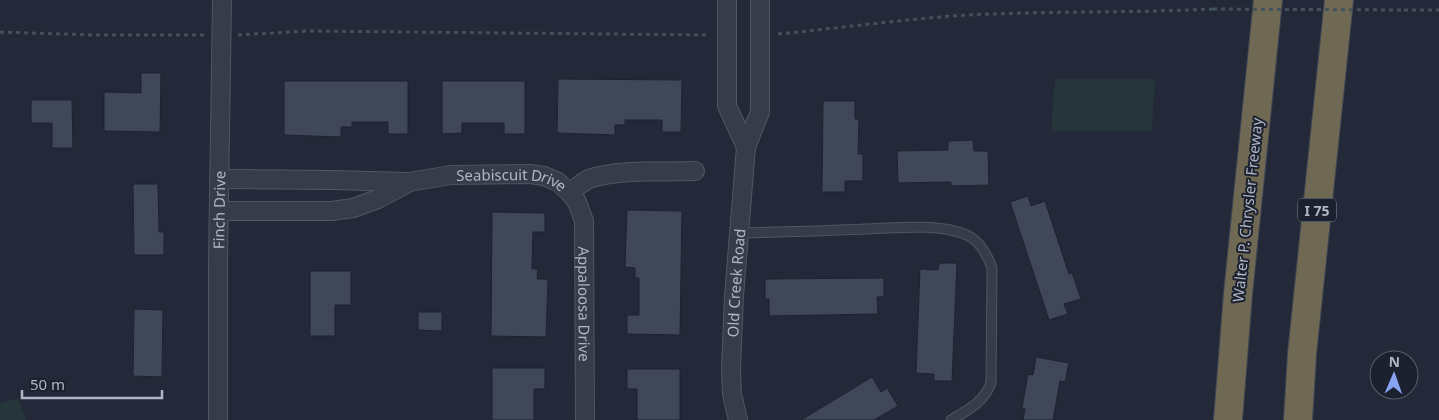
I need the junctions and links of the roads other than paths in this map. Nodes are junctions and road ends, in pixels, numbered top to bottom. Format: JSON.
{"nodes":[{"id":1,"x":222,"y":0,"type":"edge"},
{"id":2,"x":726,"y":0,"type":"edge"},
{"id":3,"x":760,"y":0,"type":"edge"},
{"id":4,"x":1268,"y":0,"type":"edge"},
{"id":5,"x":1339,"y":0,"type":"edge"},
{"id":6,"x":746,"y":147,"type":"junction"},
{"id":7,"x":695,"y":171,"type":"dead end"},
{"id":8,"x":219,"y":179,"type":"junction"},
{"id":9,"x":409,"y":182,"type":"junction"},
{"id":10,"x":570,"y":193,"type":"junction"},
{"id":11,"x":218,"y":211,"type":"junction"},
{"id":12,"x":739,"y":234,"type":"junction"},
{"id":13,"x":218,"y":420,"type":"edge"},
{"id":14,"x":585,"y":420,"type":"edge"},
{"id":15,"x":738,"y":420,"type":"edge"},
{"id":16,"x":951,"y":420,"type":"edge"},
{"id":17,"x":1228,"y":420,"type":"edge"},
{"id":18,"x":1298,"y":420,"type":"edge"}],
"edges":[{"from":1,"to":8,"type":"street","name":"Finch Drive"},
{"from":2,"to":6,"type":"street","name":"Old Creek Road"},
{"from":3,"to":6,"type":"street","name":"Old Creek Road"},
{"from":4,"to":17,"type":"highway","name":"Walter P. Chrysler Freeway"},
{"from":5,"to":18,"type":"highway","number":"I 75"},
{"from":6,"to":12,"type":"street","name":"Old Creek Road"},
{"from":7,"to":10,"type":"street","name":"Seabiscuit Drive"},
{"from":8,"to":9,"type":"street","name":"Seabiscuit Drive"},
{"from":8,"to":11,"type":"street","name":"Finch Drive"},
{"from":9,"to":10,"type":"street","name":"Seabiscuit Drive"},
{"from":9,"to":11,"type":"street","name":"Seabiscuit Drive"},
{"from":10,"to":14,"type":"street","name":"Appaloosa Drive"},
{"from":11,"to":13,"type":"street","name":"Finch Drive"},
{"from":12,"to":15,"type":"street","name":"Old Creek Road"},
{"from":12,"to":16,"type":"lane"}]}
